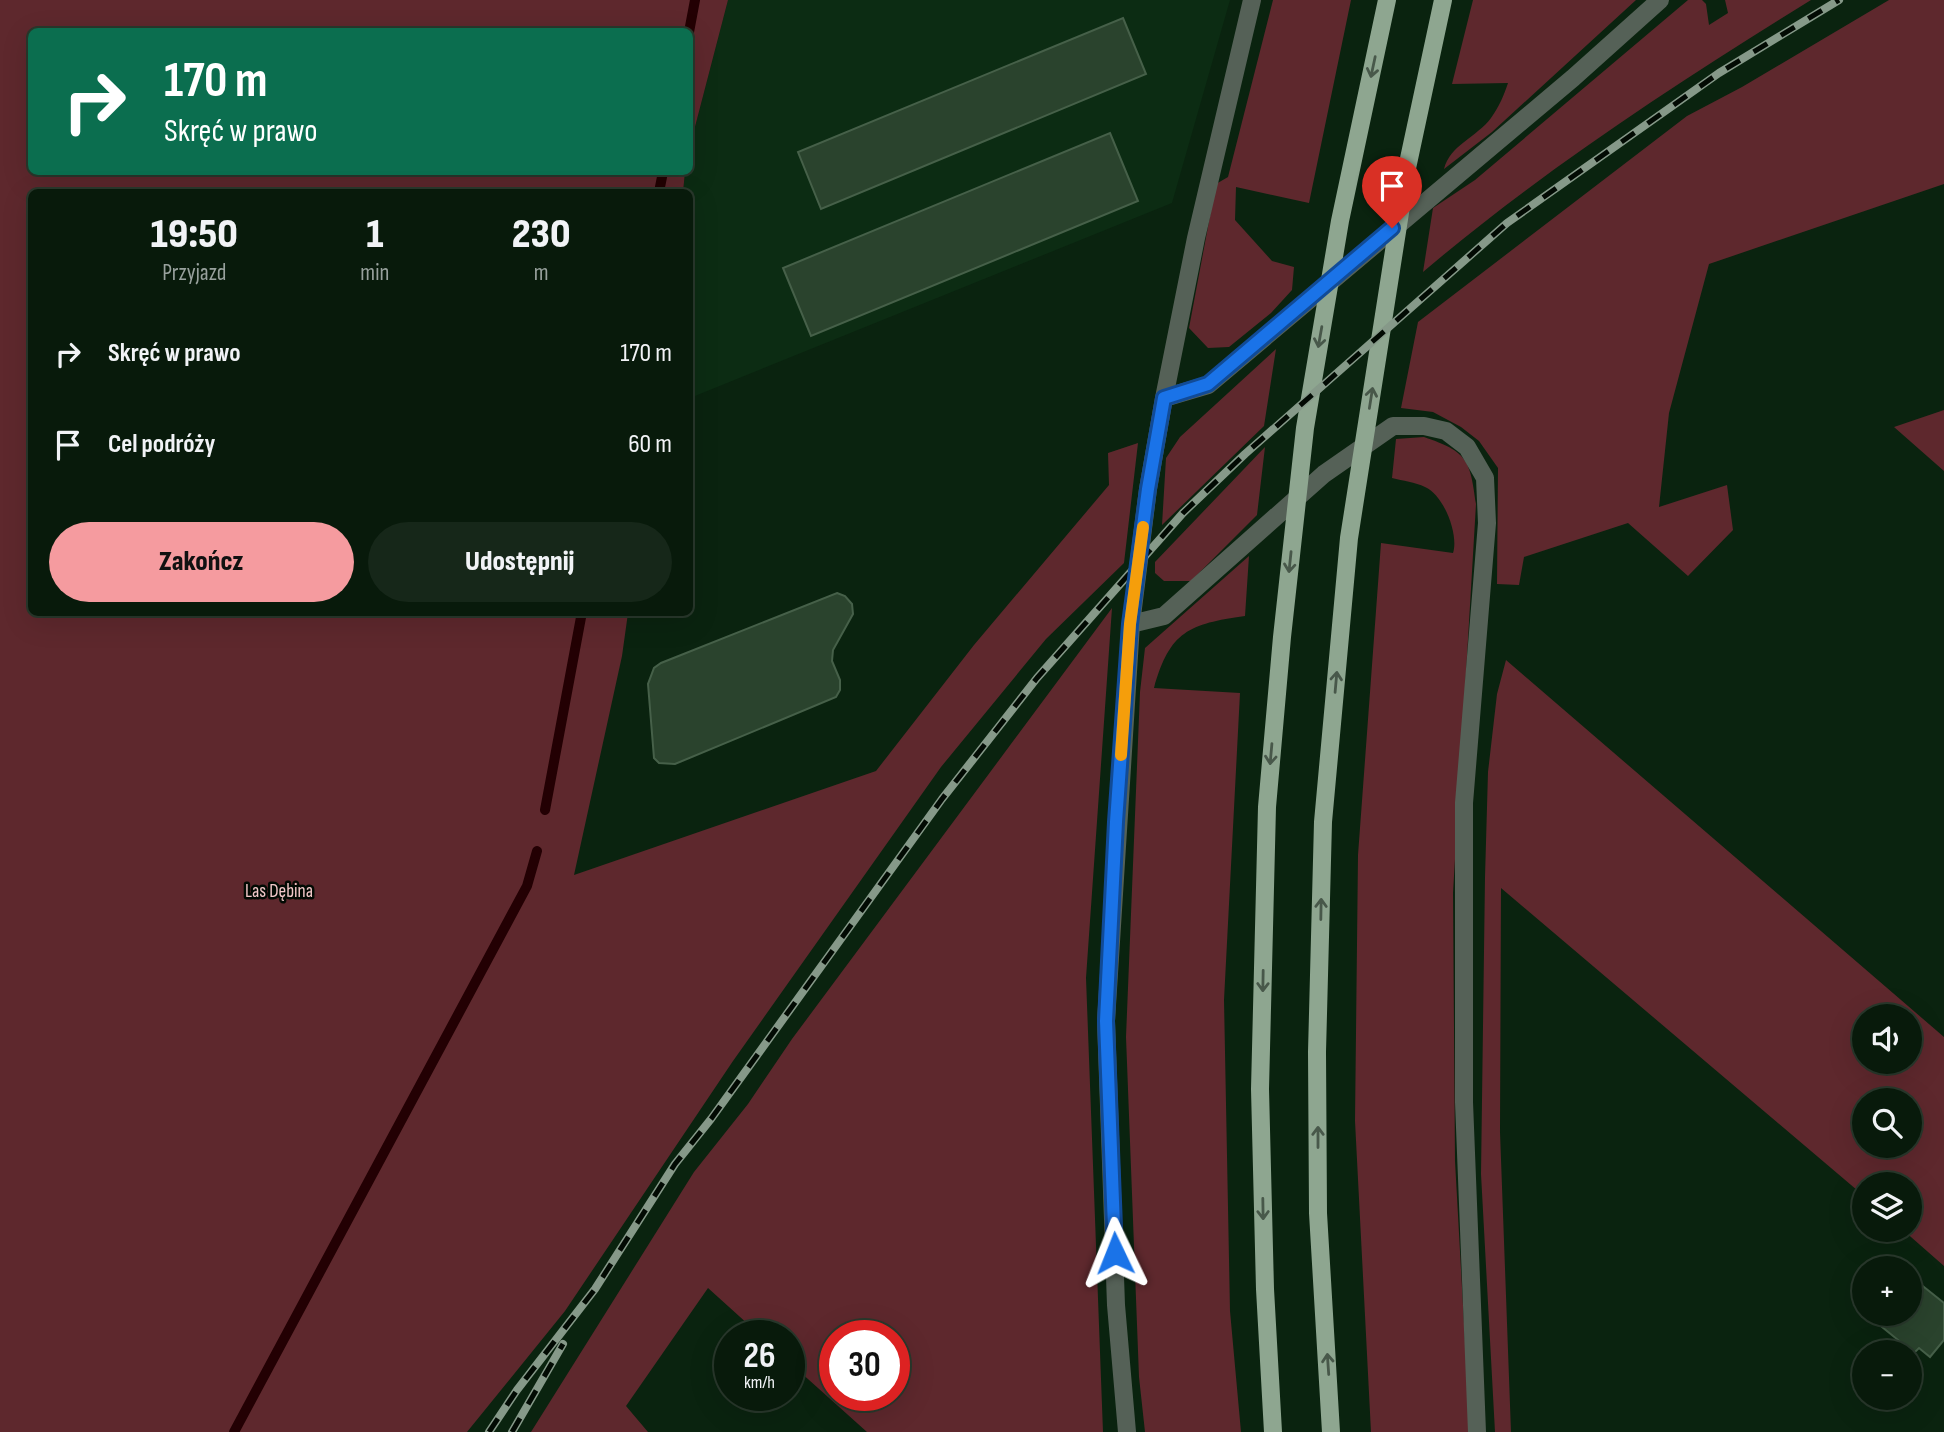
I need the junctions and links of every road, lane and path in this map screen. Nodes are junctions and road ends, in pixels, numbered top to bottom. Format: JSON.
{"nodes":[{"id":1,"x":1252,"y":0,"type":"edge"},
{"id":2,"x":1387,"y":0,"type":"edge"},
{"id":3,"x":1443,"y":0,"type":"edge"},
{"id":4,"x":1660,"y":0,"type":"edge"},
{"id":5,"x":1164,"y":398,"type":"junction"},
{"id":6,"x":1130,"y":624,"type":"junction"},
{"id":7,"x":1127,"y":1432,"type":"edge"},
{"id":8,"x":1273,"y":1432,"type":"edge"},
{"id":9,"x":1331,"y":1432,"type":"edge"},
{"id":10,"x":1477,"y":1432,"type":"edge"}],
"edges":[{"from":1,"to":5,"type":"street"},
{"from":2,"to":8,"type":"main road","one_way":true},
{"from":9,"to":3,"type":"main road","one_way":true},
{"from":4,"to":5,"type":"street"},
{"from":5,"to":6,"type":"street"},
{"from":6,"to":7,"type":"street"},
{"from":6,"to":10,"type":"street"}]}
